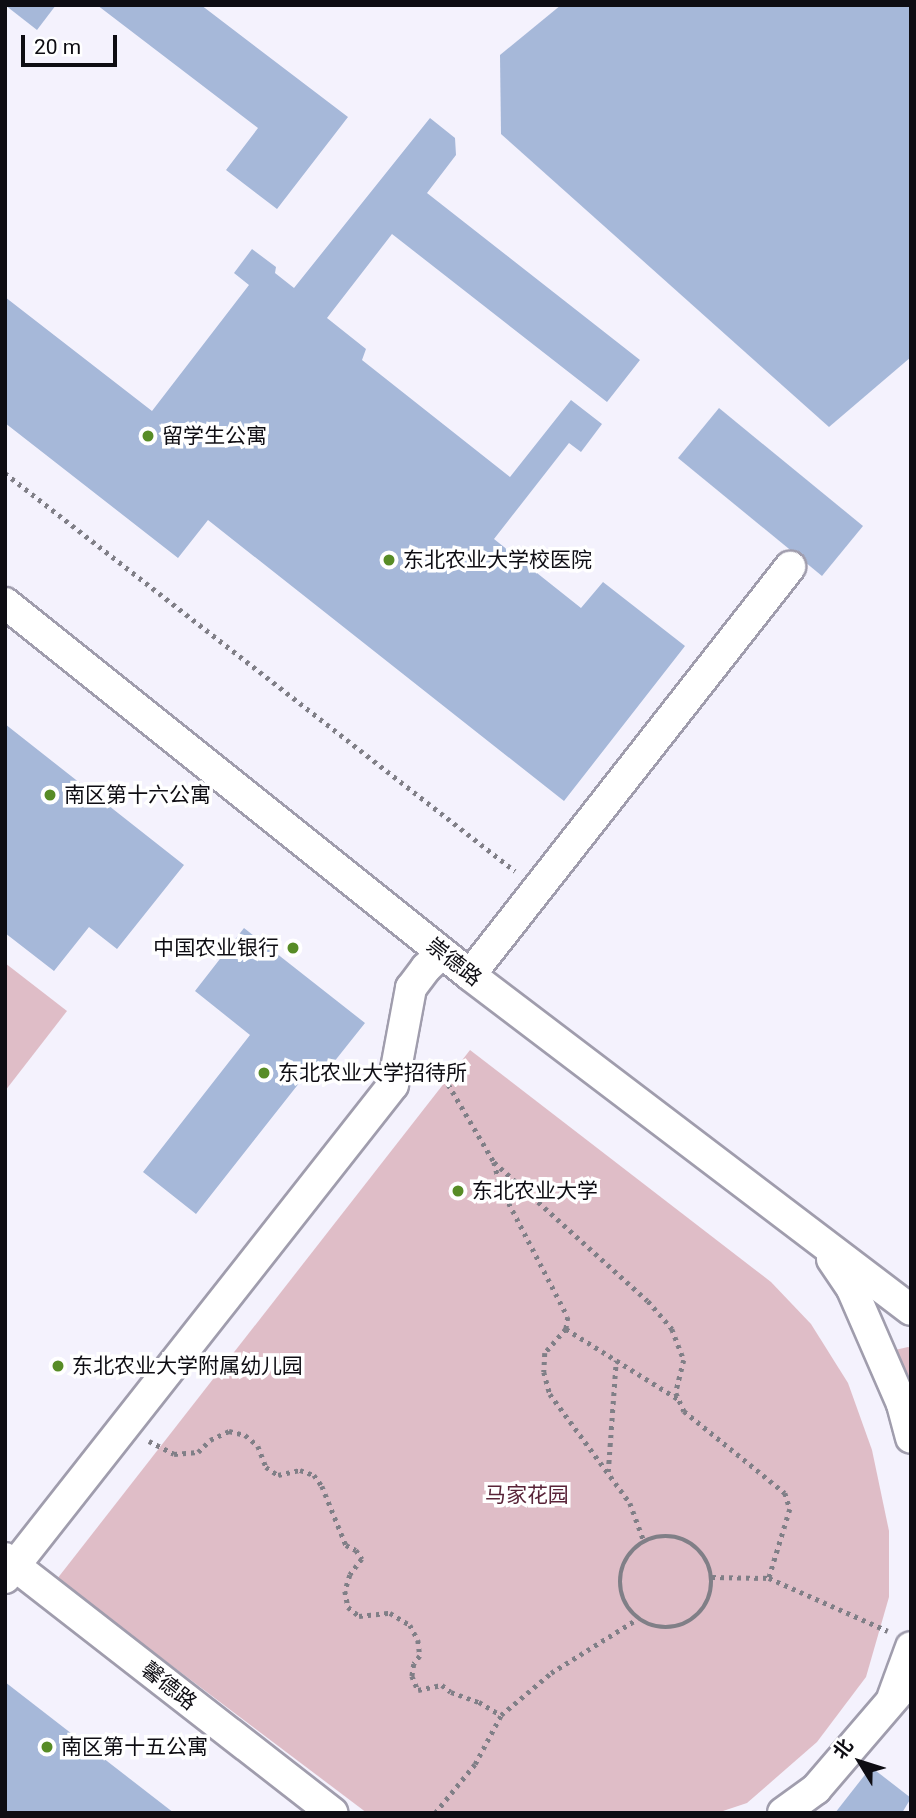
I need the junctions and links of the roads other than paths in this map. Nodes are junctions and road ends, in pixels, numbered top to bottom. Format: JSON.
{"nodes":[{"id":1,"x":790,"y":567,"type":"dead end"},
{"id":2,"x":5,"y":603,"type":"edge"},
{"id":3,"x":442,"y":953,"type":"junction"},
{"id":4,"x":470,"y":975,"type":"junction"},
{"id":5,"x":816,"y":1235,"type":"junction"},
{"id":6,"x":911,"y":1310,"type":"edge"},
{"id":7,"x":911,"y":1438,"type":"edge"},
{"id":8,"x":8,"y":1567,"type":"edge"},
{"id":9,"x":905,"y":1641,"type":"edge"},
{"id":10,"x":902,"y":1687,"type":"edge"},
{"id":11,"x":333,"y":1813,"type":"edge"},
{"id":12,"x":783,"y":1813,"type":"edge"}],
"edges":[{"from":1,"to":4,"type":"street"},
{"from":2,"to":3,"type":"street","name":"崇德路"},
{"from":3,"to":4,"type":"street","name":"崇德路"},
{"from":3,"to":8,"type":"street"},
{"from":4,"to":5,"type":"street","name":"崇德路"},
{"from":5,"to":6,"type":"street","name":"崇德路"},
{"from":5,"to":7,"type":"street"},
{"from":8,"to":11,"type":"street","name":"馨德路"},
{"from":9,"to":10,"type":"street"},
{"from":10,"to":12,"type":"street"}]}
